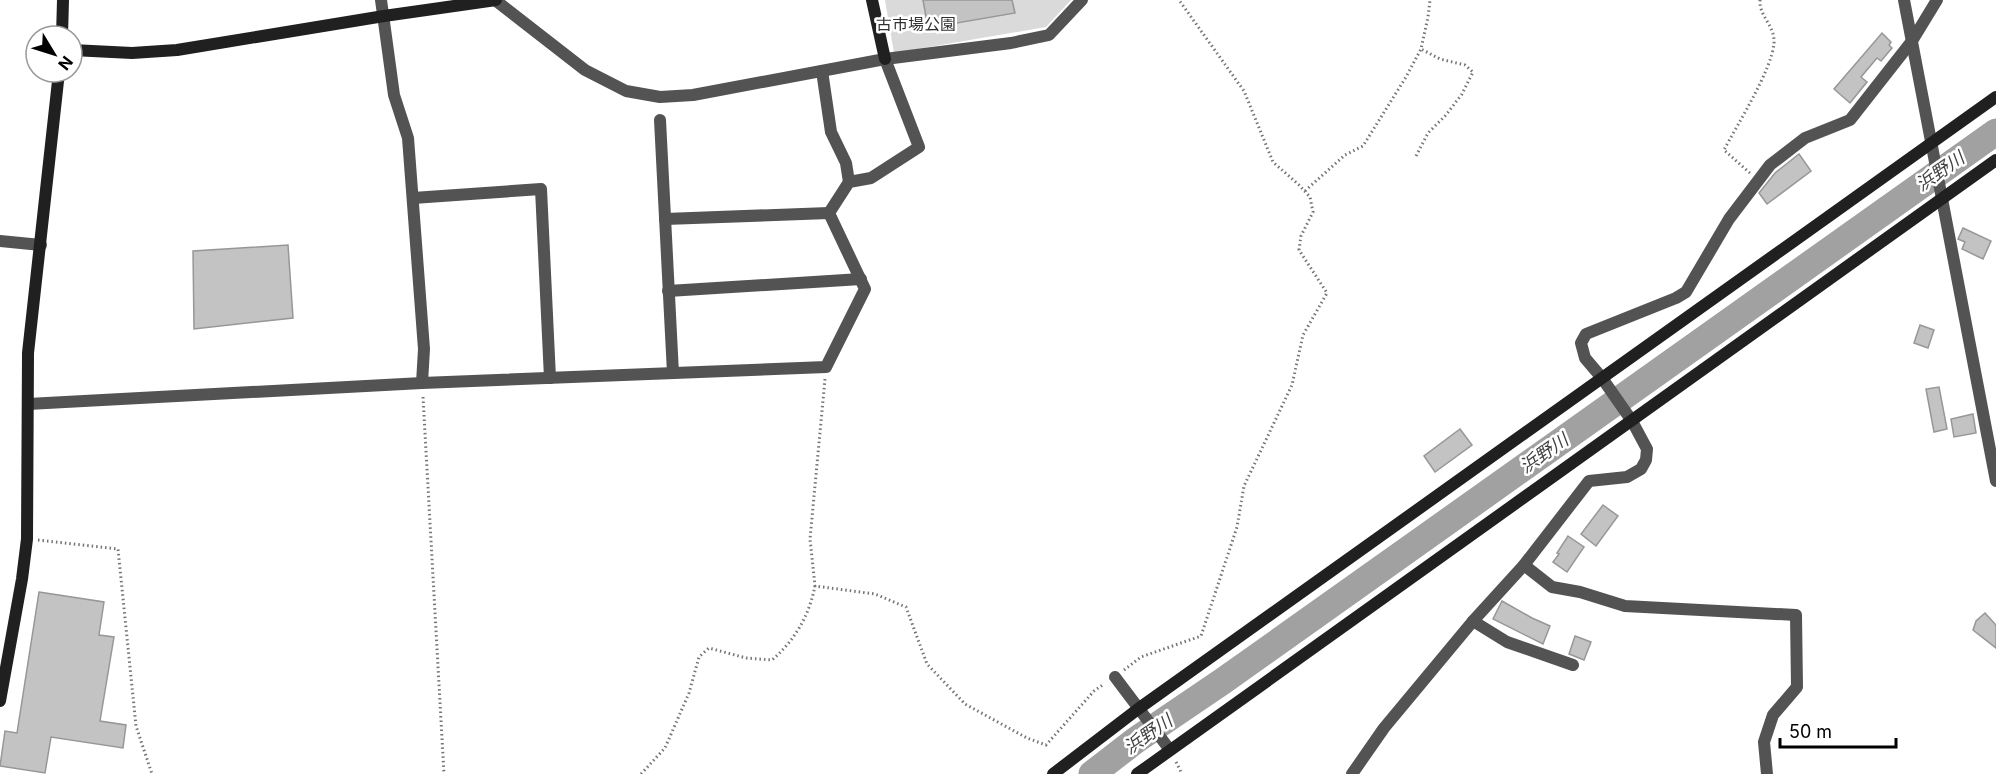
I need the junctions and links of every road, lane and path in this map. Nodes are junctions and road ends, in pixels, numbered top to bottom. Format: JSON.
{"nodes":[{"id":1,"x":63,"y":0,"type":"edge"},
{"id":2,"x":381,"y":0,"type":"edge"},
{"id":3,"x":495,"y":0,"type":"edge"},
{"id":4,"x":872,"y":0,"type":"edge"},
{"id":5,"x":1082,"y":0,"type":"edge"},
{"id":6,"x":1179,"y":0,"type":"edge"},
{"id":7,"x":1430,"y":0,"type":"edge"},
{"id":8,"x":1760,"y":0,"type":"edge"},
{"id":9,"x":1904,"y":0,"type":"edge"},
{"id":10,"x":1937,"y":0,"type":"edge"},
{"id":11,"x":384,"y":16,"type":"junction"},
{"id":12,"x":62,"y":24,"type":"edge"},
{"id":13,"x":1912,"y":41,"type":"junction"},
{"id":14,"x":1421,"y":49,"type":"junction"},
{"id":15,"x":84,"y":51,"type":"edge"},
{"id":16,"x":885,"y":59,"type":"junction"},
{"id":17,"x":822,"y":70,"type":"junction"},
{"id":18,"x":58,"y":84,"type":"edge"},
{"id":19,"x":1996,"y":97,"type":"edge"},
{"id":20,"x":660,"y":120,"type":"dead end"},
{"id":21,"x":1932,"y":144,"type":"junction"},
{"id":22,"x":1416,"y":156,"type":"dead end"},
{"id":23,"x":1996,"y":160,"type":"edge"},
{"id":24,"x":1758,"y":180,"type":"junction"},
{"id":25,"x":849,"y":182,"type":"junction"},
{"id":26,"x":1305,"y":191,"type":"junction"},
{"id":27,"x":1943,"y":197,"type":"junction"},
{"id":28,"x":413,"y":198,"type":"junction"},
{"id":29,"x":830,"y":213,"type":"junction"},
{"id":30,"x":665,"y":219,"type":"junction"},
{"id":31,"x":0,"y":241,"type":"edge"},
{"id":32,"x":41,"y":245,"type":"junction"},
{"id":33,"x":861,"y":279,"type":"junction"},
{"id":34,"x":669,"y":291,"type":"junction"},
{"id":35,"x":826,"y":367,"type":"junction"},
{"id":36,"x":673,"y":373,"type":"junction"},
{"id":37,"x":550,"y":378,"type":"junction"},
{"id":38,"x":1602,"y":378,"type":"junction"},
{"id":39,"x":422,"y":383,"type":"junction"},
{"id":40,"x":28,"y":404,"type":"junction"},
{"id":41,"x":1632,"y":421,"type":"junction"},
{"id":42,"x":1996,"y":482,"type":"edge"},
{"id":43,"x":27,"y":539,"type":"junction"},
{"id":44,"x":1524,"y":565,"type":"junction"},
{"id":45,"x":815,"y":586,"type":"junction"},
{"id":46,"x":1473,"y":621,"type":"junction"},
{"id":47,"x":1573,"y":665,"type":"dead end"},
{"id":48,"x":1115,"y":677,"type":"junction"},
{"id":49,"x":0,"y":701,"type":"edge"},
{"id":50,"x":1138,"y":710,"type":"junction"},
{"id":51,"x":1170,"y":750,"type":"junction"},
{"id":52,"x":152,"y":774,"type":"edge"},
{"id":53,"x":444,"y":774,"type":"edge"},
{"id":54,"x":641,"y":774,"type":"edge"},
{"id":55,"x":1053,"y":774,"type":"edge"},
{"id":56,"x":1137,"y":774,"type":"edge"},
{"id":57,"x":1352,"y":774,"type":"edge"},
{"id":58,"x":1767,"y":774,"type":"edge"}],
"edges":[{"from":1,"to":12,"type":"street"},
{"from":2,"to":11,"type":"street"},
{"from":3,"to":11,"type":"street"},
{"from":3,"to":17,"type":"street"},
{"from":4,"to":16,"type":"street"},
{"from":5,"to":16,"type":"street"},
{"from":6,"to":26,"type":"path"},
{"from":7,"to":14,"type":"path"},
{"from":8,"to":24,"type":"path"},
{"from":9,"to":13,"type":"street"},
{"from":10,"to":13,"type":"street"},
{"from":11,"to":15,"type":"street"},
{"from":11,"to":28,"type":"street"},
{"from":13,"to":21,"type":"street"},
{"from":13,"to":24,"type":"street"},
{"from":14,"to":22,"type":"path"},
{"from":14,"to":26,"type":"path"},
{"from":16,"to":17,"type":"street"},
{"from":16,"to":25,"type":"street"},
{"from":17,"to":25,"type":"street"},
{"from":18,"to":32,"type":"street"},
{"from":19,"to":21,"type":"street"},
{"from":20,"to":30,"type":"street"},
{"from":21,"to":27,"type":"street"},
{"from":21,"to":38,"type":"street"},
{"from":23,"to":27,"type":"street"},
{"from":24,"to":38,"type":"street"},
{"from":25,"to":29,"type":"street"},
{"from":26,"to":48,"type":"path"},
{"from":27,"to":41,"type":"street"},
{"from":27,"to":42,"type":"street"},
{"from":28,"to":37,"type":"street"},
{"from":28,"to":39,"type":"street"},
{"from":29,"to":30,"type":"street"},
{"from":29,"to":33,"type":"street"},
{"from":30,"to":34,"type":"street"},
{"from":31,"to":32,"type":"street"},
{"from":32,"to":40,"type":"street"},
{"from":33,"to":34,"type":"street"},
{"from":33,"to":35,"type":"street"},
{"from":34,"to":36,"type":"street"},
{"from":35,"to":36,"type":"street"},
{"from":35,"to":45,"type":"path"},
{"from":36,"to":37,"type":"street"},
{"from":37,"to":39,"type":"street"},
{"from":38,"to":41,"type":"street"},
{"from":38,"to":50,"type":"street"},
{"from":39,"to":40,"type":"street"},
{"from":39,"to":53,"type":"path"},
{"from":40,"to":43,"type":"street"},
{"from":41,"to":44,"type":"street"},
{"from":41,"to":51,"type":"street"},
{"from":43,"to":49,"type":"street"},
{"from":43,"to":52,"type":"path"},
{"from":44,"to":46,"type":"street"},
{"from":44,"to":58,"type":"street"},
{"from":45,"to":48,"type":"path"},
{"from":45,"to":54,"type":"path"},
{"from":46,"to":47,"type":"street"},
{"from":46,"to":57,"type":"street"},
{"from":48,"to":50,"type":"street"},
{"from":50,"to":51,"type":"street"},
{"from":50,"to":55,"type":"street"},
{"from":51,"to":56,"type":"street"}]}
